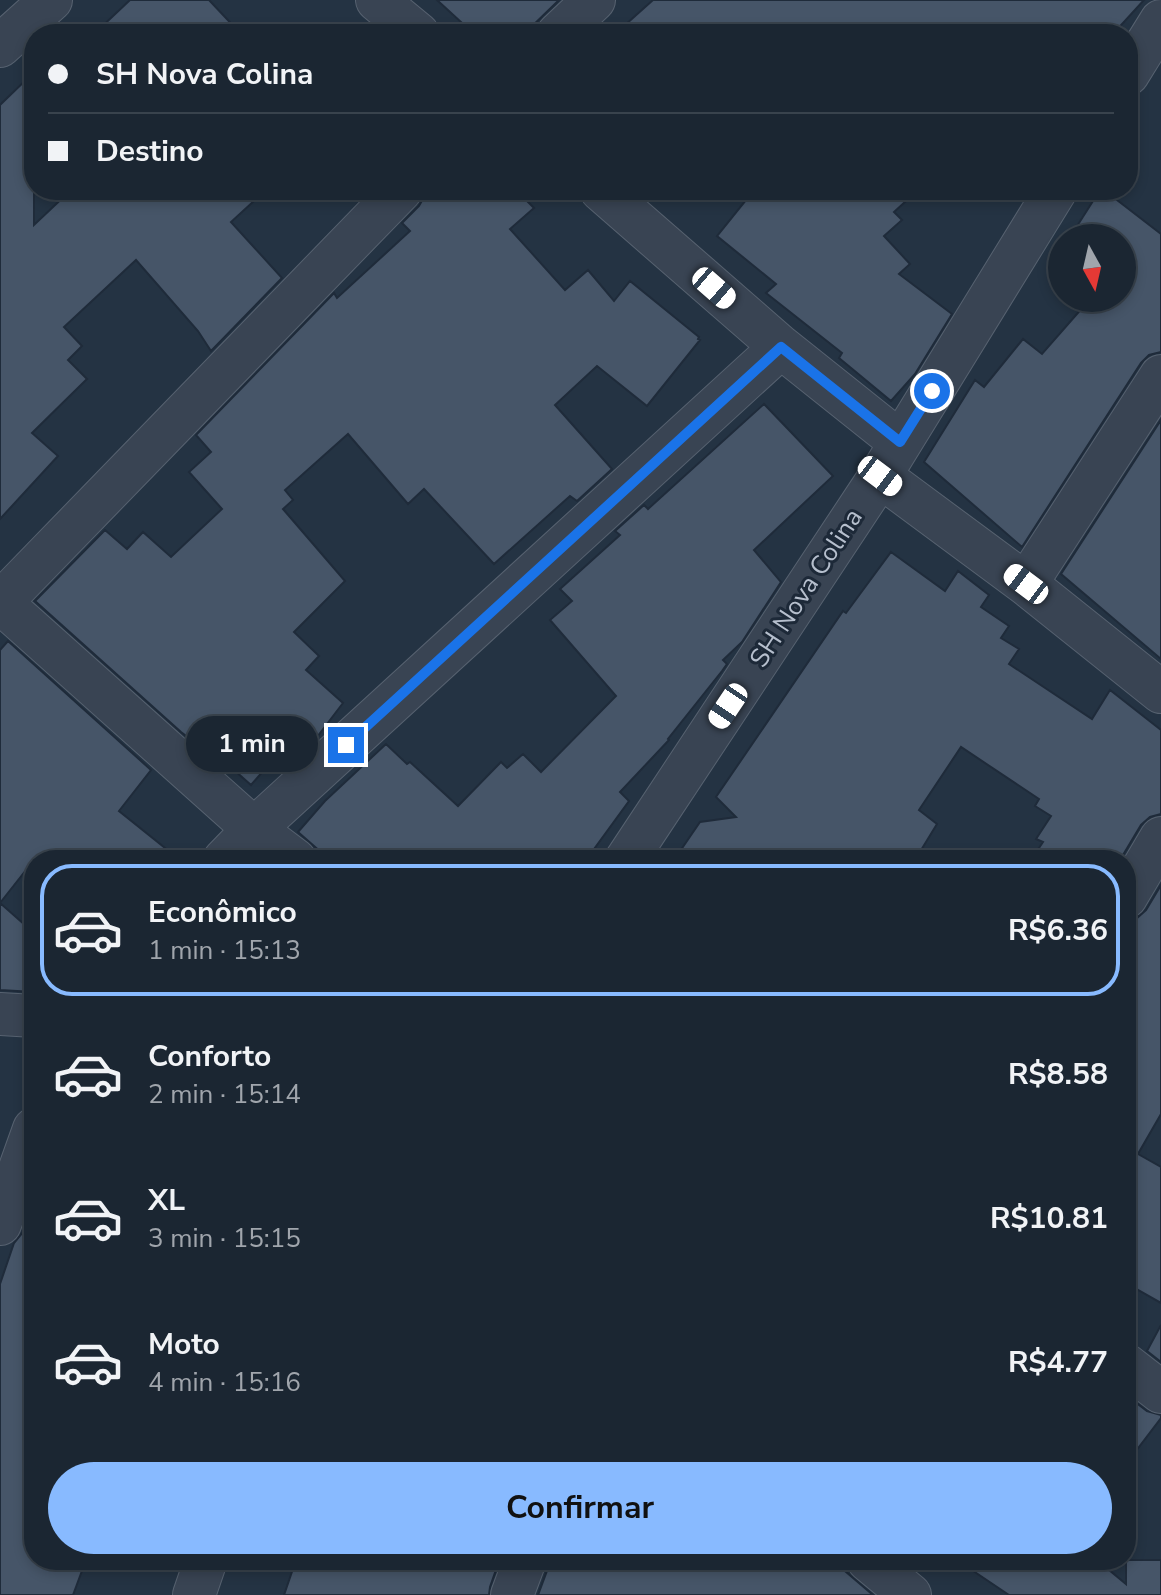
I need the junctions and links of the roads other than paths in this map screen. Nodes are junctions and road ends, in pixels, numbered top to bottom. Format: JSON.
{"nodes":[{"id":1,"x":51,"y":0,"type":"edge"},
{"id":2,"x":377,"y":0,"type":"edge"},
{"id":3,"x":594,"y":0,"type":"edge"},
{"id":4,"x":1161,"y":21,"type":"edge"},
{"id":5,"x":24,"y":24,"type":"edge"},
{"id":6,"x":24,"y":24,"type":"edge"},
{"id":7,"x":406,"y":24,"type":"edge"},
{"id":8,"x":569,"y":24,"type":"edge"},
{"id":9,"x":0,"y":46,"type":"edge"},
{"id":10,"x":1138,"y":58,"type":"edge"},
{"id":11,"x":391,"y":200,"type":"edge"},
{"id":12,"x":612,"y":200,"type":"edge"},
{"id":13,"x":1050,"y":200,"type":"edge"},
{"id":14,"x":781,"y":347,"type":"junction"},
{"id":15,"x":1161,"y":376,"type":"edge"},
{"id":16,"x":890,"y":459,"type":"junction"},
{"id":17,"x":1026,"y":584,"type":"junction"},
{"id":18,"x":0,"y":603,"type":"edge"},
{"id":19,"x":1161,"y":692,"type":"edge"},
{"id":20,"x":254,"y":829,"type":"junction"},
{"id":21,"x":1161,"y":838,"type":"edge"},
{"id":22,"x":234,"y":850,"type":"edge"},
{"id":23,"x":282,"y":850,"type":"edge"},
{"id":24,"x":633,"y":850,"type":"edge"},
{"id":25,"x":1136,"y":880,"type":"edge"},
{"id":26,"x":0,"y":1014,"type":"edge"},
{"id":27,"x":24,"y":1015,"type":"edge"},
{"id":28,"x":24,"y":1157,"type":"edge"},
{"id":29,"x":0,"y":1224,"type":"edge"},
{"id":30,"x":1136,"y":1373,"type":"edge"},
{"id":31,"x":1161,"y":1392,"type":"edge"},
{"id":32,"x":203,"y":1570,"type":"edge"},
{"id":33,"x":521,"y":1570,"type":"edge"},
{"id":34,"x":880,"y":1570,"type":"edge"},
{"id":35,"x":194,"y":1595,"type":"edge"},
{"id":36,"x":512,"y":1595,"type":"edge"},
{"id":37,"x":910,"y":1595,"type":"edge"}],
"edges":[{"from":1,"to":5,"type":"street"},
{"from":2,"to":7,"type":"street"},
{"from":3,"to":8,"type":"street"},
{"from":4,"to":10,"type":"street"},
{"from":6,"to":9,"type":"street"},
{"from":11,"to":18,"type":"street"},
{"from":12,"to":14,"type":"street"},
{"from":13,"to":16,"type":"street","name":"SH Nova Colina"},
{"from":14,"to":16,"type":"street"},
{"from":14,"to":20,"type":"street"},
{"from":15,"to":17,"type":"street"},
{"from":16,"to":17,"type":"street"},
{"from":16,"to":24,"type":"street","name":"SH Nova Colina"},
{"from":17,"to":19,"type":"street"},
{"from":18,"to":20,"type":"street"},
{"from":20,"to":22,"type":"street"},
{"from":20,"to":23,"type":"street"},
{"from":21,"to":25,"type":"street"},
{"from":26,"to":27,"type":"street"},
{"from":28,"to":29,"type":"street"},
{"from":30,"to":31,"type":"street"},
{"from":32,"to":35,"type":"street"},
{"from":33,"to":36,"type":"street"},
{"from":34,"to":37,"type":"street"}]}
